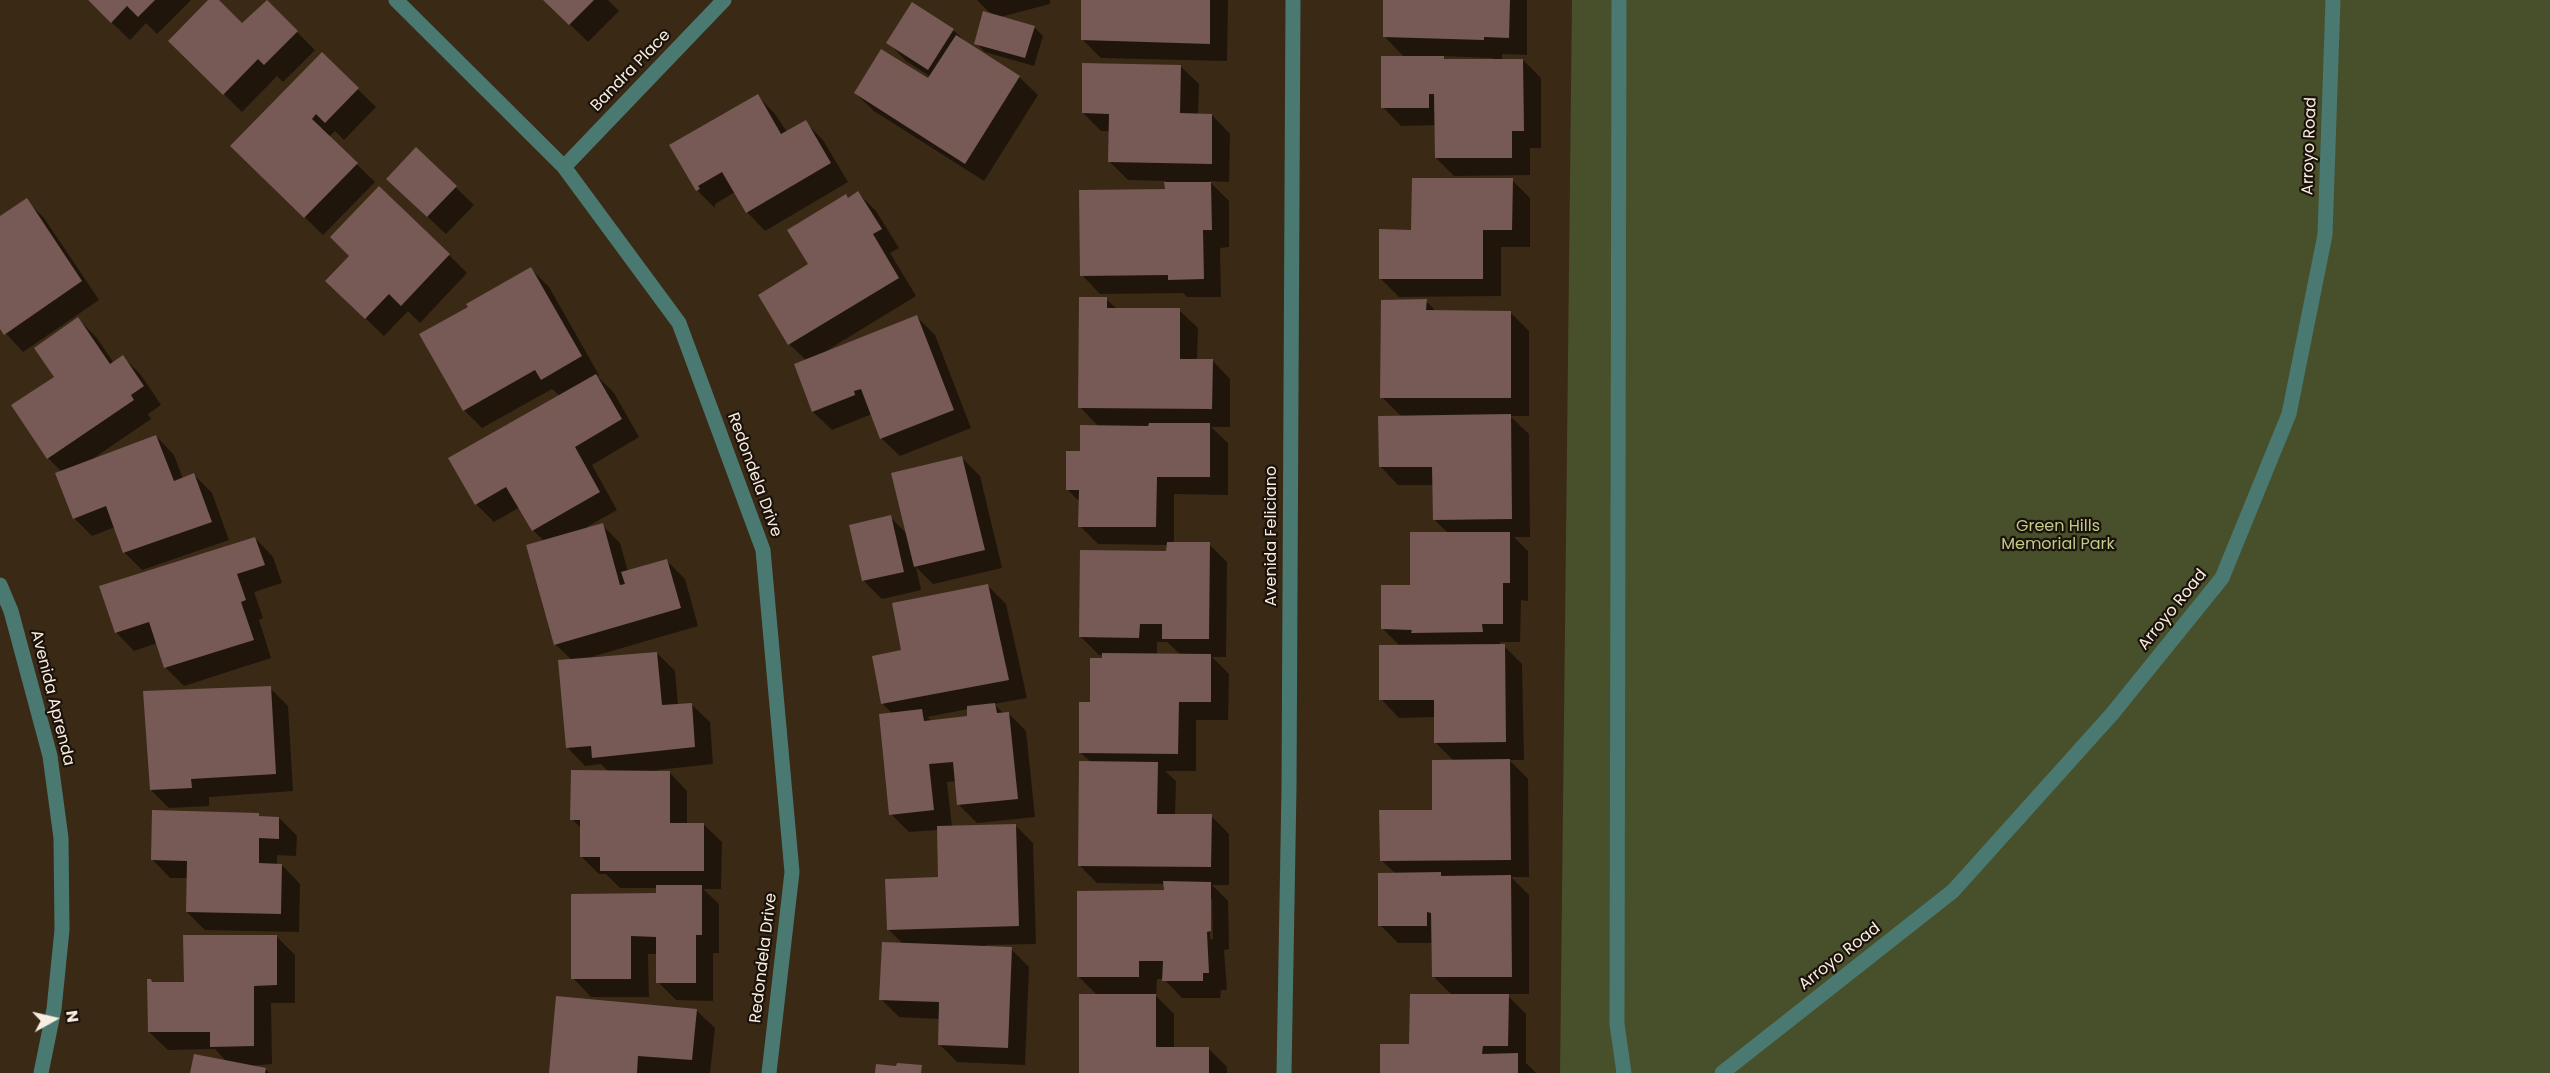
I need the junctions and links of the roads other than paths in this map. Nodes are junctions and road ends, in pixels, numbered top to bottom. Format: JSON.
{"nodes":[{"id":1,"x":396,"y":0,"type":"edge"},
{"id":2,"x":724,"y":0,"type":"edge"},
{"id":3,"x":1293,"y":0,"type":"edge"},
{"id":4,"x":1619,"y":0,"type":"edge"},
{"id":5,"x":2333,"y":0,"type":"edge"},
{"id":6,"x":564,"y":167,"type":"junction"},
{"id":7,"x":0,"y":585,"type":"edge"},
{"id":8,"x":41,"y":1073,"type":"edge"},
{"id":9,"x":769,"y":1073,"type":"edge"},
{"id":10,"x":1284,"y":1073,"type":"edge"},
{"id":11,"x":1624,"y":1073,"type":"edge"},
{"id":12,"x":1722,"y":1073,"type":"edge"}],
"edges":[{"from":1,"to":6,"type":"street","name":"Redondela Drive"},
{"from":2,"to":6,"type":"street","name":"Bandra Place"},
{"from":3,"to":10,"type":"street","name":"Avenida Feliciano"},
{"from":4,"to":11,"type":"street"},
{"from":5,"to":12,"type":"street","name":"Arroyo Road"},
{"from":6,"to":9,"type":"street","name":"Redondela Drive"},
{"from":7,"to":8,"type":"street","name":"Avenida Aprenda"}]}
